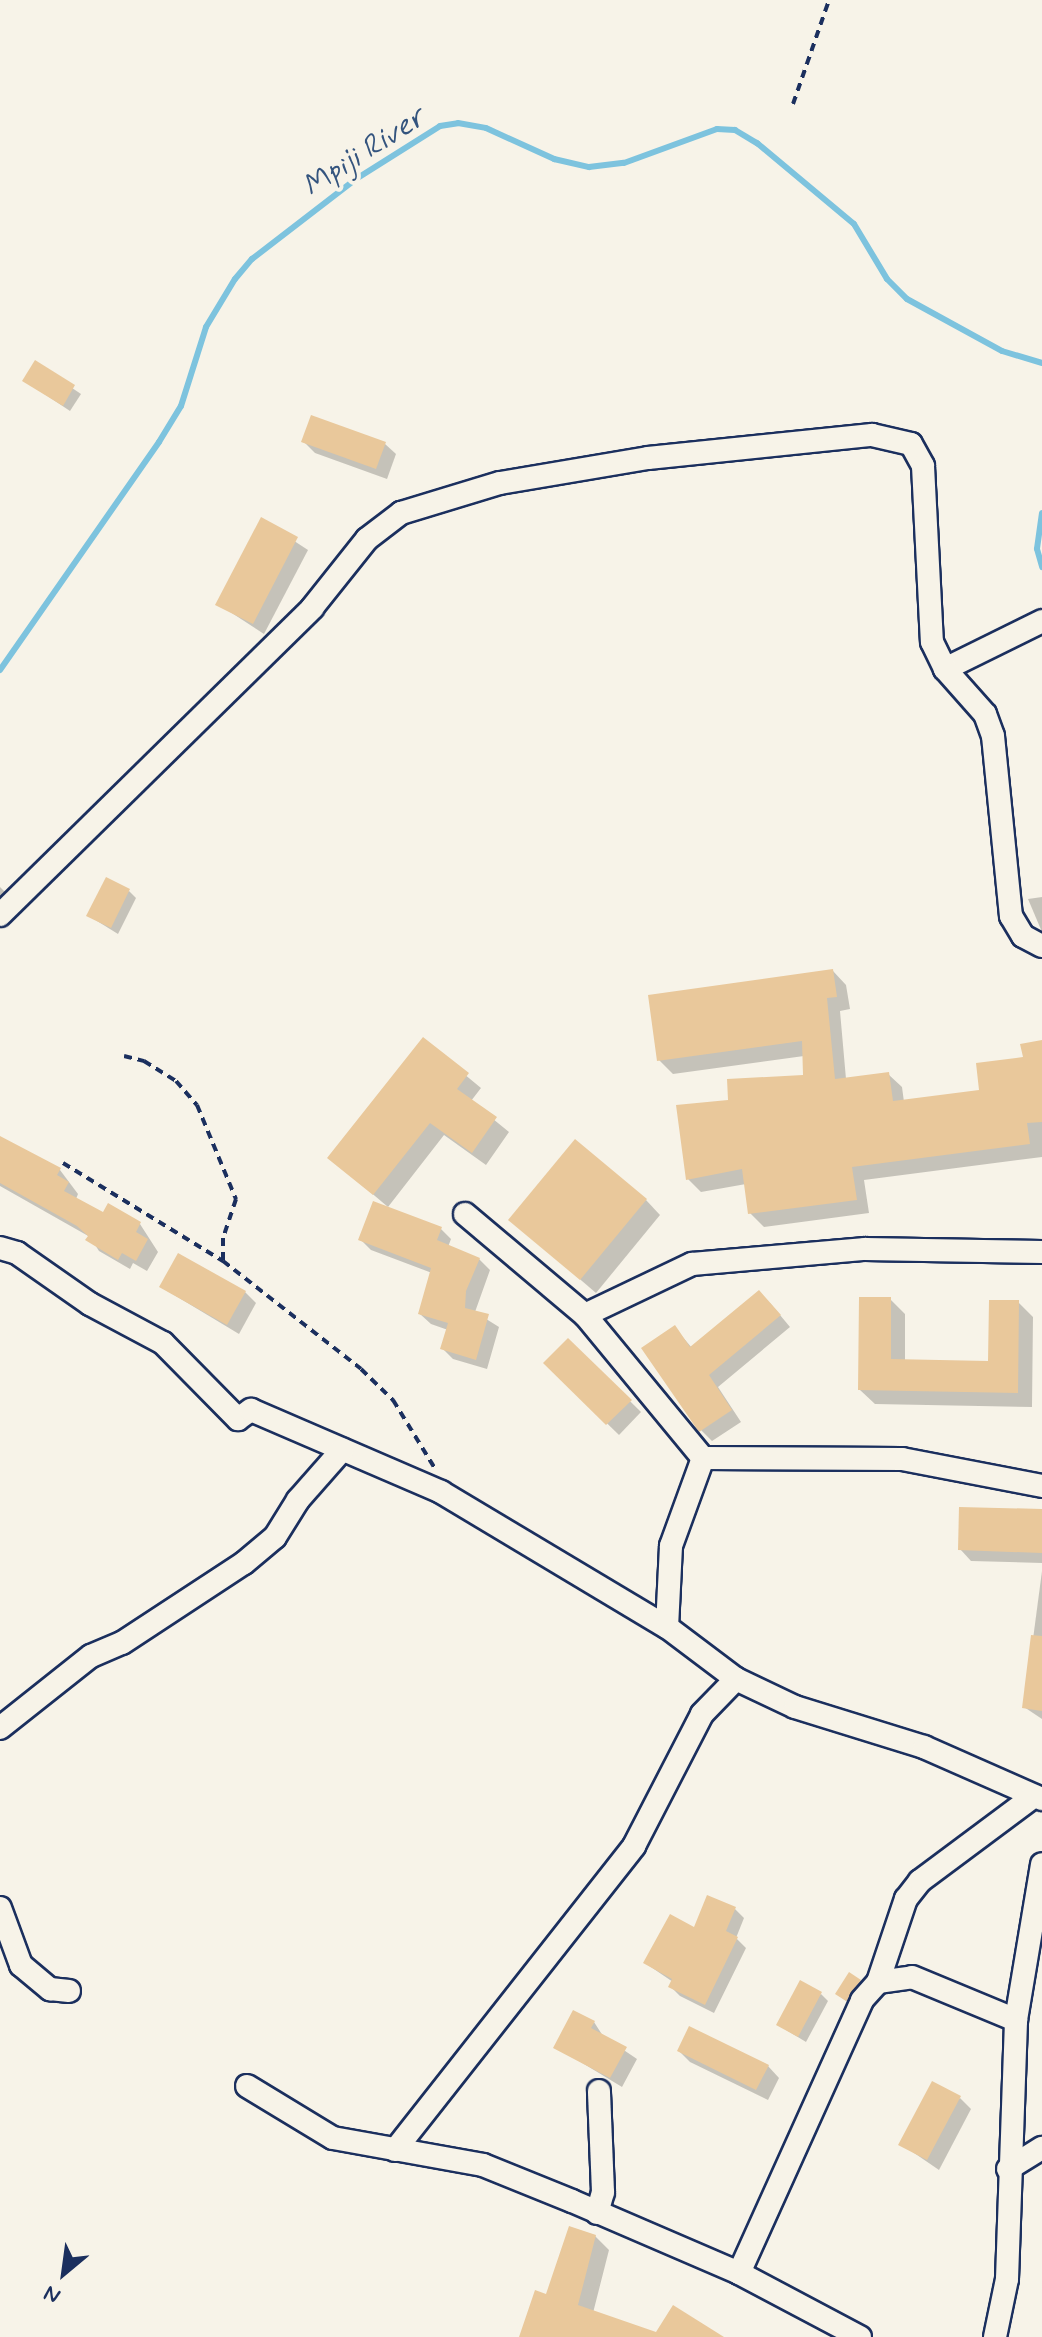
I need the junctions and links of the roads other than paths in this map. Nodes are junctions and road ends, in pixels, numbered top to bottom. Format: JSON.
{"nodes":[{"id":1,"x":1042,"y":621,"type":"edge"},
{"id":2,"x":945,"y":669,"type":"junction"},
{"id":3,"x":0,"y":915,"type":"edge"},
{"id":4,"x":1042,"y":946,"type":"edge"},
{"id":5,"x":465,"y":1214,"type":"dead end"},
{"id":6,"x":0,"y":1248,"type":"edge"},
{"id":7,"x":1042,"y":1252,"type":"edge"},
{"id":8,"x":585,"y":1315,"type":"junction"},
{"id":9,"x":342,"y":1450,"type":"junction"},
{"id":10,"x":703,"y":1458,"type":"junction"},
{"id":11,"x":1042,"y":1486,"type":"edge"},
{"id":12,"x":667,"y":1627,"type":"junction"},
{"id":13,"x":736,"y":1679,"type":"junction"},
{"id":14,"x":0,"y":1728,"type":"edge"},
{"id":15,"x":1038,"y":1797,"type":"edge"},
{"id":16,"x":1042,"y":1864,"type":"edge"},
{"id":17,"x":0,"y":1908,"type":"edge"},
{"id":18,"x":878,"y":1982,"type":"junction"},
{"id":19,"x":69,"y":1991,"type":"dead end"},
{"id":20,"x":1016,"y":2020,"type":"junction"},
{"id":21,"x":247,"y":2086,"type":"dead end"},
{"id":22,"x":599,"y":2091,"type":"dead end"},
{"id":23,"x":1042,"y":2148,"type":"edge"},
{"id":24,"x":395,"y":2150,"type":"junction"},
{"id":25,"x":1008,"y":2169,"type":"junction"},
{"id":26,"x":597,"y":2213,"type":"junction"},
{"id":27,"x":739,"y":2273,"type":"junction"},
{"id":28,"x":860,"y":2337,"type":"edge"},
{"id":29,"x":995,"y":2337,"type":"edge"}],
"edges":[{"from":1,"to":2,"type":"street"},
{"from":2,"to":3,"type":"street"},
{"from":2,"to":4,"type":"street"},
{"from":5,"to":8,"type":"street"},
{"from":6,"to":9,"type":"street"},
{"from":7,"to":8,"type":"street"},
{"from":8,"to":10,"type":"street"},
{"from":9,"to":12,"type":"street"},
{"from":9,"to":14,"type":"street"},
{"from":10,"to":11,"type":"street"},
{"from":10,"to":12,"type":"street"},
{"from":12,"to":13,"type":"street"},
{"from":13,"to":15,"type":"street"},
{"from":13,"to":24,"type":"street"},
{"from":15,"to":18,"type":"street"},
{"from":16,"to":20,"type":"street"},
{"from":17,"to":19,"type":"street"},
{"from":18,"to":20,"type":"street"},
{"from":18,"to":27,"type":"street"},
{"from":20,"to":25,"type":"street"},
{"from":21,"to":24,"type":"street"},
{"from":22,"to":26,"type":"street"},
{"from":23,"to":25,"type":"street"},
{"from":24,"to":26,"type":"street"},
{"from":25,"to":29,"type":"street"},
{"from":26,"to":27,"type":"street"},
{"from":27,"to":28,"type":"street"}]}
